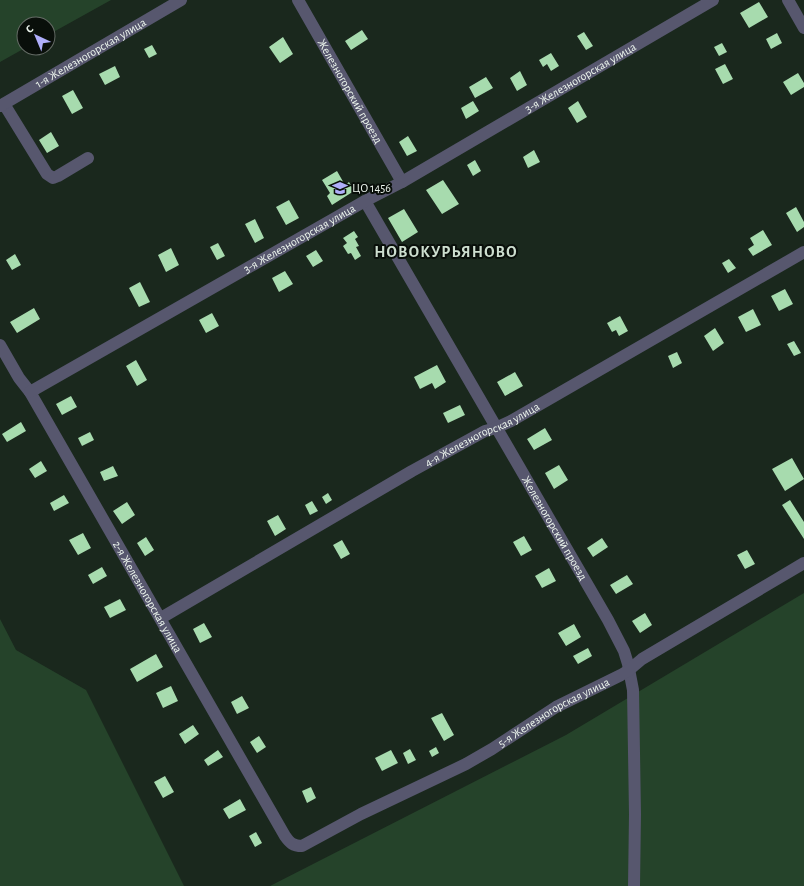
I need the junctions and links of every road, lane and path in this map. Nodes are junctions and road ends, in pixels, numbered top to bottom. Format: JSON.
{"nodes":[{"id":1,"x":181,"y":0,"type":"edge"},
{"id":2,"x":298,"y":0,"type":"edge"},
{"id":3,"x":713,"y":0,"type":"edge"},
{"id":4,"x":788,"y":0,"type":"edge"},
{"id":5,"x":804,"y":28,"type":"edge"},
{"id":6,"x":2,"y":105,"type":"edge"},
{"id":7,"x":88,"y":158,"type":"dead end"},
{"id":8,"x":402,"y":182,"type":"junction"},
{"id":9,"x":365,"y":201,"type":"junction"},
{"id":10,"x":804,"y":252,"type":"edge"},
{"id":11,"x":0,"y":345,"type":"edge"},
{"id":12,"x":30,"y":392,"type":"junction"},
{"id":13,"x":496,"y":428,"type":"junction"},
{"id":14,"x":804,"y":563,"type":"edge"},
{"id":15,"x":161,"y":618,"type":"junction"},
{"id":16,"x":629,"y":670,"type":"junction"},
{"id":17,"x":296,"y":846,"type":"joint"},
{"id":18,"x":634,"y":886,"type":"edge"}],
"edges":[{"from":1,"to":6,"type":"street","name":"1-я Железногорская улица"},
{"from":2,"to":8,"type":"street","name":"Железногорский проезд"},
{"from":3,"to":8,"type":"street","name":"3-я Железногорская улица"},
{"from":4,"to":5,"type":"street"},
{"from":6,"to":7,"type":"street"},
{"from":8,"to":9,"type":"street","name":"3-я Железногорская улица"},
{"from":9,"to":12,"type":"street","name":"3-я Железногорская улица"},
{"from":9,"to":13,"type":"street","name":"Железногорский проезд"},
{"from":10,"to":13,"type":"street","name":"4-я Железногорская улица"},
{"from":11,"to":12,"type":"street","name":"2-я Железногорская улица"},
{"from":12,"to":15,"type":"street","name":"2-я Железногорская улица"},
{"from":13,"to":15,"type":"street","name":"4-я Железногорская улица"},
{"from":13,"to":16,"type":"street","name":"Железногорский проезд"},
{"from":14,"to":16,"type":"street","name":"5-я Железногорская улица"},
{"from":15,"to":17,"type":"street","name":"2-я Железногорская улица"},
{"from":16,"to":17,"type":"street","name":"5-я Железногорская улица"},
{"from":16,"to":18,"type":"street","name":"Железногорский проезд"}]}
